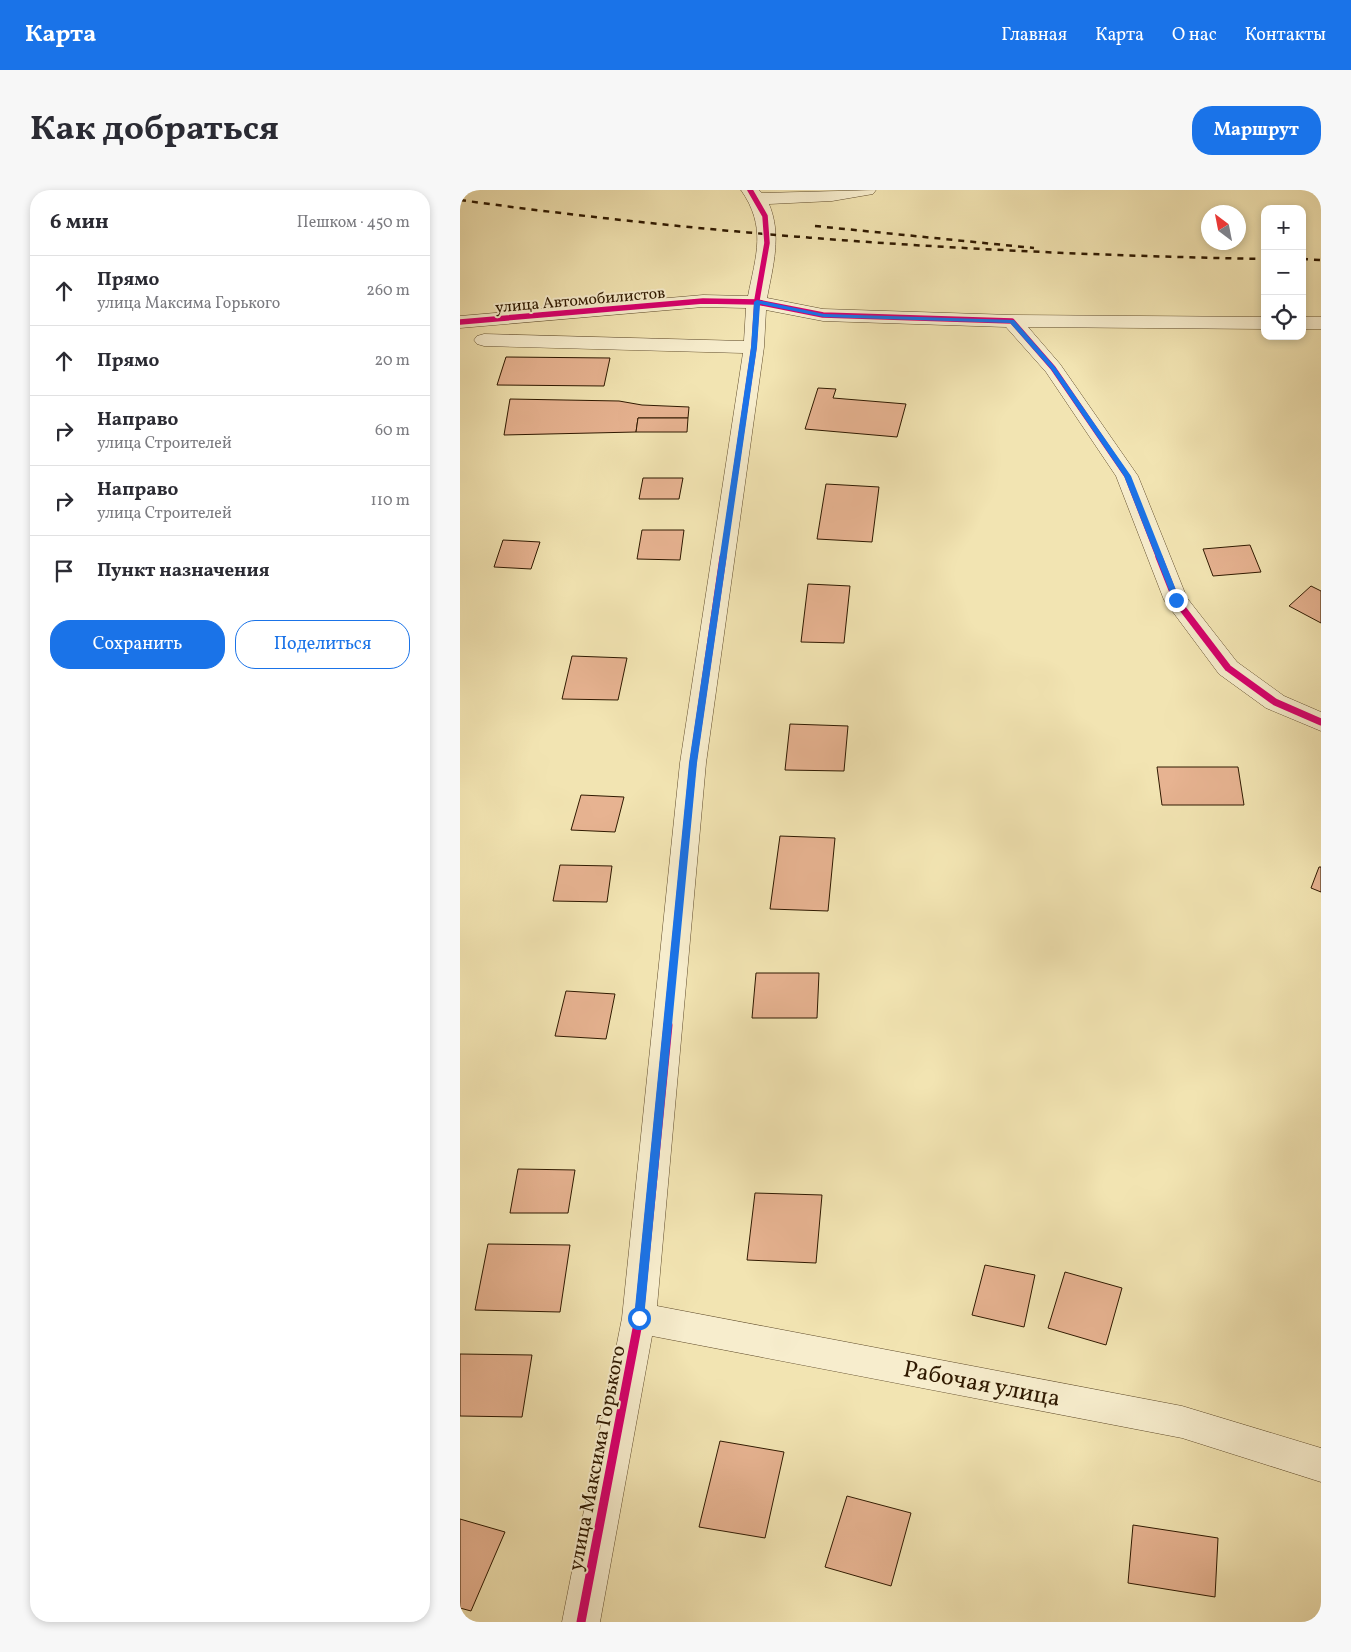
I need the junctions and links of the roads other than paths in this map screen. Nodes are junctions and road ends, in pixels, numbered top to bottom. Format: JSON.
{"nodes":[{"id":1,"x":868,"y":190,"type":"edge"},
{"id":2,"x":754,"y":194,"type":"edge"},
{"id":3,"x":757,"y":302,"type":"junction"},
{"id":4,"x":1012,"y":321,"type":"junction"},
{"id":5,"x":1261,"y":323,"type":"edge"},
{"id":6,"x":1306,"y":323,"type":"edge"},
{"id":7,"x":1321,"y":323,"type":"edge"},
{"id":8,"x":474,"y":328,"type":"edge"},
{"id":9,"x":460,"y":333,"type":"edge"},
{"id":10,"x":754,"y":347,"type":"junction"},
{"id":11,"x":1321,"y":722,"type":"edge"},
{"id":12,"x":639,"y":1318,"type":"junction"},
{"id":13,"x":1321,"y":1465,"type":"edge"},
{"id":14,"x":581,"y":1622,"type":"edge"}],
"edges":[{"from":1,"to":2,"type":"street"},
{"from":2,"to":3,"type":"street","name":"улица Максима Горького"},
{"from":3,"to":4,"type":"street","name":"улица Автомобилистов"},
{"from":3,"to":8,"type":"street","name":"улица Автомобилистов"},
{"from":3,"to":10,"type":"street","name":"улица Максима Горького"},
{"from":4,"to":5,"type":"street","name":"улица Автомобилистов"},
{"from":4,"to":11,"type":"street"},
{"from":6,"to":7,"type":"street"},
{"from":8,"to":9,"type":"street"},
{"from":8,"to":10,"type":"street"},
{"from":10,"to":12,"type":"street","name":"улица Максима Горького"},
{"from":12,"to":13,"type":"street","name":"Рабочая улица"},
{"from":12,"to":14,"type":"street","name":"улица Максима Горького"}]}
